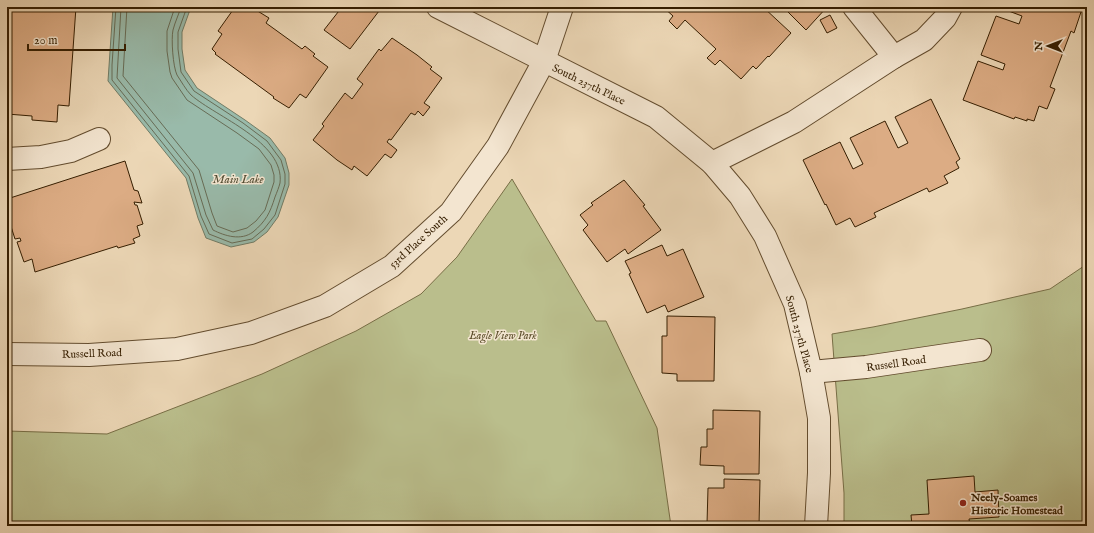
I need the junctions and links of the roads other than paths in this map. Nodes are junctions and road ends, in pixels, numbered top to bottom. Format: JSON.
{"nodes":[{"id":1,"x":438,"y":7,"type":"edge"},
{"id":2,"x":562,"y":7,"type":"edge"},
{"id":3,"x":854,"y":7,"type":"edge"},
{"id":4,"x":951,"y":7,"type":"edge"},
{"id":5,"x":894,"y":57,"type":"junction"},
{"id":6,"x":544,"y":61,"type":"junction"},
{"id":7,"x":99,"y":139,"type":"dead end"},
{"id":8,"x":7,"y":159,"type":"edge"},
{"id":9,"x":712,"y":164,"type":"junction"},
{"id":10,"x":177,"y":349,"type":"joint"},
{"id":11,"x":980,"y":350,"type":"dead end"},
{"id":12,"x":7,"y":354,"type":"edge"},
{"id":13,"x":811,"y":372,"type":"junction"},
{"id":14,"x":816,"y":526,"type":"edge"}],
"edges":[{"from":1,"to":6,"type":"street","name":"South 237th Place"},
{"from":2,"to":6,"type":"street","name":"53rd Place South"},
{"from":3,"to":5,"type":"street"},
{"from":4,"to":5,"type":"street"},
{"from":5,"to":9,"type":"street"},
{"from":6,"to":9,"type":"street","name":"South 237th Place"},
{"from":6,"to":10,"type":"street","name":"53rd Place South"},
{"from":7,"to":8,"type":"street"},
{"from":9,"to":13,"type":"street","name":"South 237th Place"},
{"from":10,"to":12,"type":"street","name":"Russell Road"},
{"from":11,"to":13,"type":"street","name":"Russell Road"},
{"from":13,"to":14,"type":"street","name":"South 237th Place"}]}
